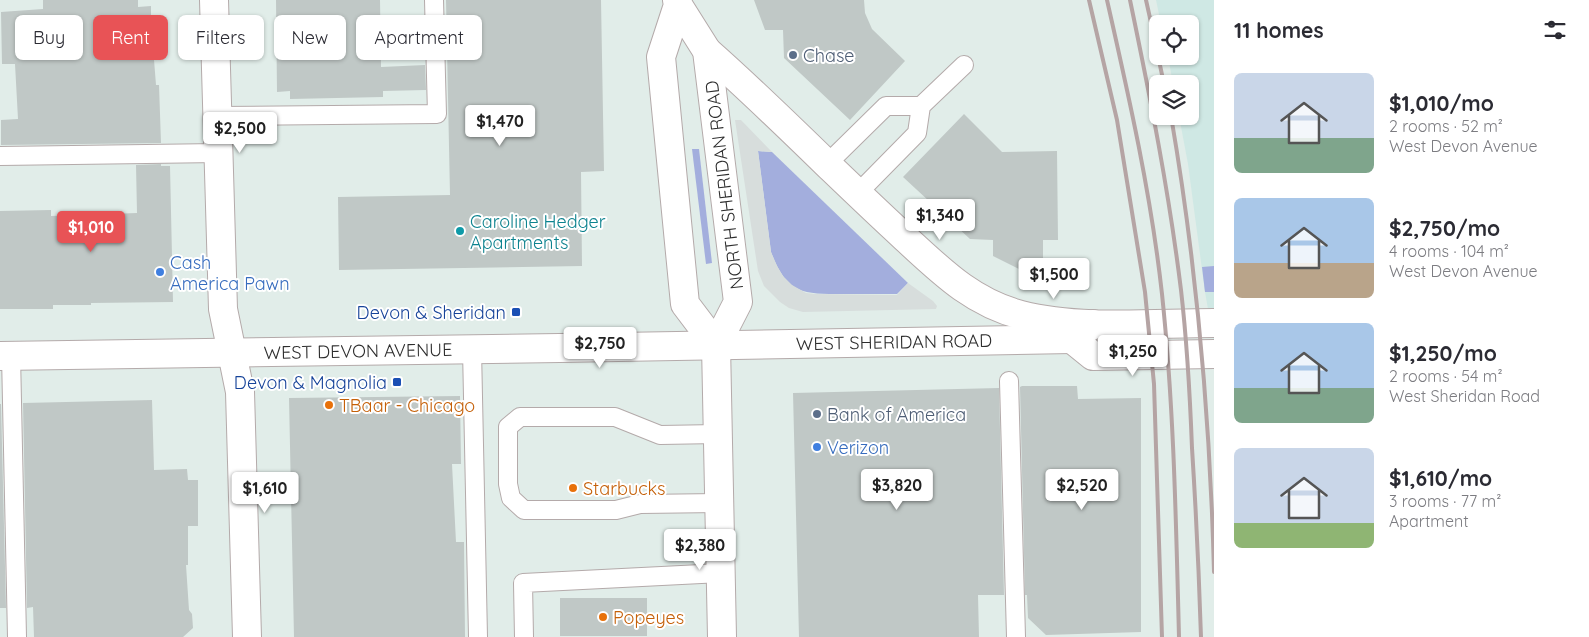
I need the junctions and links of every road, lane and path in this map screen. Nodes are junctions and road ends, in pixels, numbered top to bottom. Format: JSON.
{"nodes":[{"id":1,"x":214,"y":0,"type":"edge"},
{"id":2,"x":434,"y":0,"type":"edge"},
{"id":3,"x":677,"y":3,"type":"edge"},
{"id":4,"x":707,"y":51,"type":"junction"},
{"id":5,"x":964,"y":64,"type":"dead end"},
{"id":6,"x":921,"y":106,"type":"junction"},
{"id":7,"x":217,"y":116,"type":"junction"},
{"id":8,"x":218,"y":153,"type":"junction"},
{"id":9,"x":0,"y":156,"type":"edge"},
{"id":10,"x":827,"y":164,"type":"junction"},
{"id":11,"x":858,"y":194,"type":"junction"},
{"id":12,"x":1214,"y":323,"type":"edge"},
{"id":13,"x":1082,"y":332,"type":"junction"},
{"id":14,"x":716,"y":345,"type":"junction"},
{"id":15,"x":472,"y":349,"type":"junction"},
{"id":16,"x":232,"y":352,"type":"junction"},
{"id":17,"x":1214,"y":354,"type":"edge"},
{"id":18,"x":5,"y":355,"type":"edge"},
{"id":19,"x":1009,"y":380,"type":"dead end"},
{"id":20,"x":718,"y":434,"type":"junction"},
{"id":21,"x":719,"y":503,"type":"junction"},
{"id":22,"x":721,"y":573,"type":"junction"},
{"id":23,"x":17,"y":637,"type":"edge"},
{"id":24,"x":247,"y":637,"type":"edge"},
{"id":25,"x":478,"y":637,"type":"edge"},
{"id":26,"x":524,"y":637,"type":"edge"},
{"id":27,"x":722,"y":637,"type":"edge"},
{"id":28,"x":1016,"y":637,"type":"edge"}],
"edges":[{"from":1,"to":7,"type":"main road"},
{"from":2,"to":7,"type":"lane"},
{"from":3,"to":4,"type":"main road","name":"NORTH SHERIDAN ROAD"},
{"from":3,"to":14,"type":"main road","name":"NORTH SHERIDAN ROAD"},
{"from":4,"to":10,"type":"main road"},
{"from":4,"to":14,"type":"main road","name":"NORTH SHERIDAN ROAD"},
{"from":5,"to":6,"type":"lane"},
{"from":6,"to":10,"type":"lane"},
{"from":6,"to":11,"type":"lane"},
{"from":7,"to":8,"type":"main road"},
{"from":8,"to":9,"type":"lane"},
{"from":8,"to":16,"type":"main road"},
{"from":10,"to":11,"type":"main road"},
{"from":11,"to":13,"type":"main road"},
{"from":12,"to":13,"type":"main road","name":"WEST SHERIDAN ROAD"},
{"from":13,"to":14,"type":"main road","name":"WEST SHERIDAN ROAD"},
{"from":13,"to":17,"type":"main road"},
{"from":14,"to":15,"type":"main road","name":"WEST DEVON AVENUE"},
{"from":14,"to":20,"type":"main road"},
{"from":15,"to":16,"type":"main road","name":"WEST DEVON AVENUE"},
{"from":15,"to":25,"type":"lane"},
{"from":16,"to":18,"type":"main road","name":"WEST DEVON AVENUE"},
{"from":16,"to":24,"type":"main road"},
{"from":18,"to":23,"type":"lane"},
{"from":19,"to":28,"type":"lane"},
{"from":20,"to":21,"type":"main road"},
{"from":20,"to":21,"type":"lane"},
{"from":21,"to":22,"type":"main road"},
{"from":22,"to":26,"type":"lane"},
{"from":22,"to":27,"type":"main road"}]}
